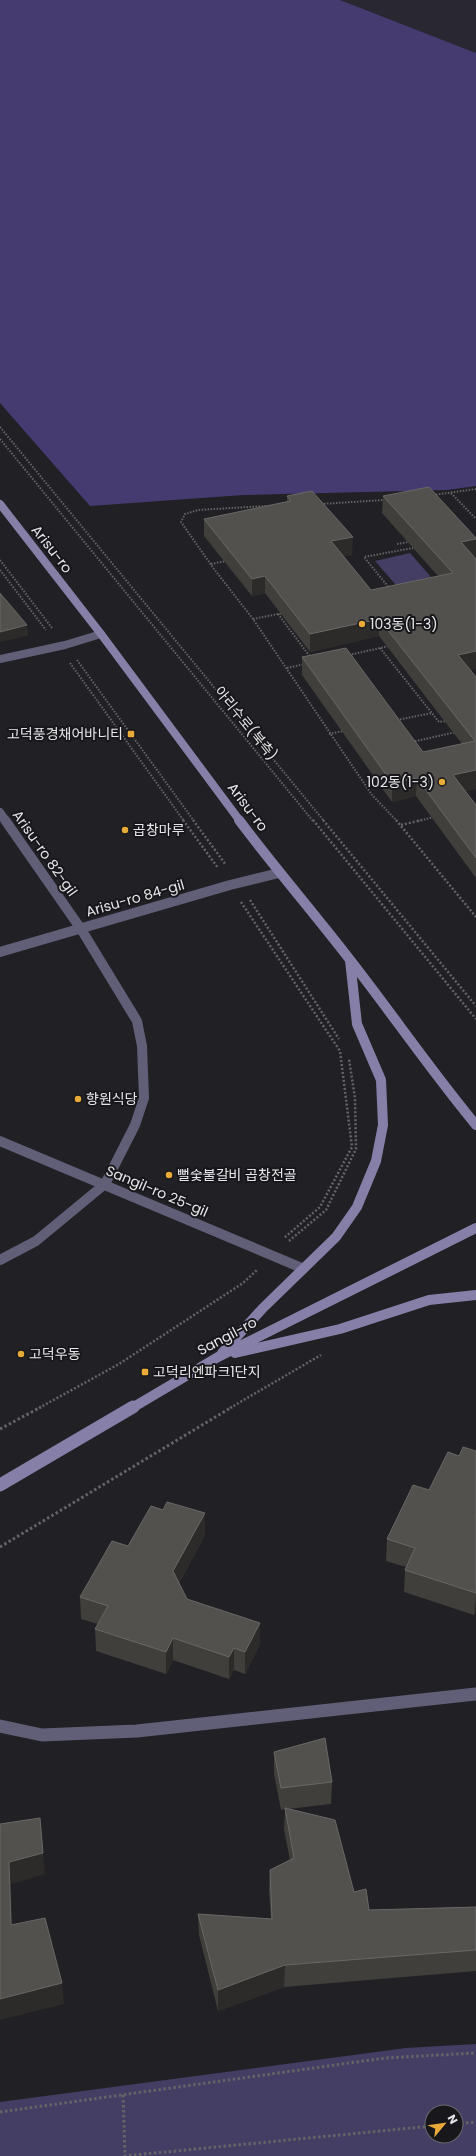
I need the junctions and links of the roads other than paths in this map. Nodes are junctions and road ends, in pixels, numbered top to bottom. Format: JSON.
{"nodes":[{"id":1,"x":0,"y":504,"type":"edge"},
{"id":2,"x":101,"y":634,"type":"junction"},
{"id":3,"x":0,"y":659,"type":"edge"},
{"id":4,"x":0,"y":812,"type":"edge"},
{"id":5,"x":279,"y":873,"type":"junction"},
{"id":6,"x":81,"y":929,"type":"junction"},
{"id":7,"x":0,"y":952,"type":"edge"},
{"id":8,"x":350,"y":960,"type":"junction"},
{"id":9,"x":476,"y":1125,"type":"edge"},
{"id":10,"x":0,"y":1142,"type":"edge"},
{"id":11,"x":105,"y":1184,"type":"junction"},
{"id":12,"x":476,"y":1228,"type":"edge"},
{"id":13,"x":0,"y":1260,"type":"edge"},
{"id":14,"x":302,"y":1268,"type":"junction"},
{"id":15,"x":476,"y":1295,"type":"edge"},
{"id":16,"x":218,"y":1357,"type":"junction"},
{"id":17,"x":0,"y":1486,"type":"edge"},
{"id":18,"x":476,"y":1694,"type":"edge"},
{"id":19,"x":0,"y":1726,"type":"edge"}],
"edges":[{"from":1,"to":2,"type":"main road","name":"Arisu-ro"},
{"from":2,"to":3,"type":"street"},
{"from":2,"to":5,"type":"main road","name":"Arisu-ro"},
{"from":4,"to":6,"type":"street","name":"Arisu-ro 82-gil"},
{"from":5,"to":6,"type":"street","name":"Arisu-ro 84-gil"},
{"from":5,"to":8,"type":"main road","name":"Arisu-ro"},
{"from":6,"to":7,"type":"street","name":"Arisu-ro 84-gil"},
{"from":6,"to":11,"type":"street","name":"Arisu-ro 82-gil"},
{"from":8,"to":9,"type":"main road","name":"Arisu-ro"},
{"from":8,"to":14,"type":"main road"},
{"from":10,"to":11,"type":"street","name":"Sangil-ro 25-gil"},
{"from":11,"to":13,"type":"street"},
{"from":11,"to":14,"type":"street","name":"Sangil-ro 25-gil"},
{"from":12,"to":16,"type":"main road","name":"Sangil-ro"},
{"from":14,"to":16,"type":"main road"},
{"from":15,"to":16,"type":"main road"},
{"from":16,"to":17,"type":"main road","name":"Sangil-ro"},
{"from":18,"to":19,"type":"street"}]}
